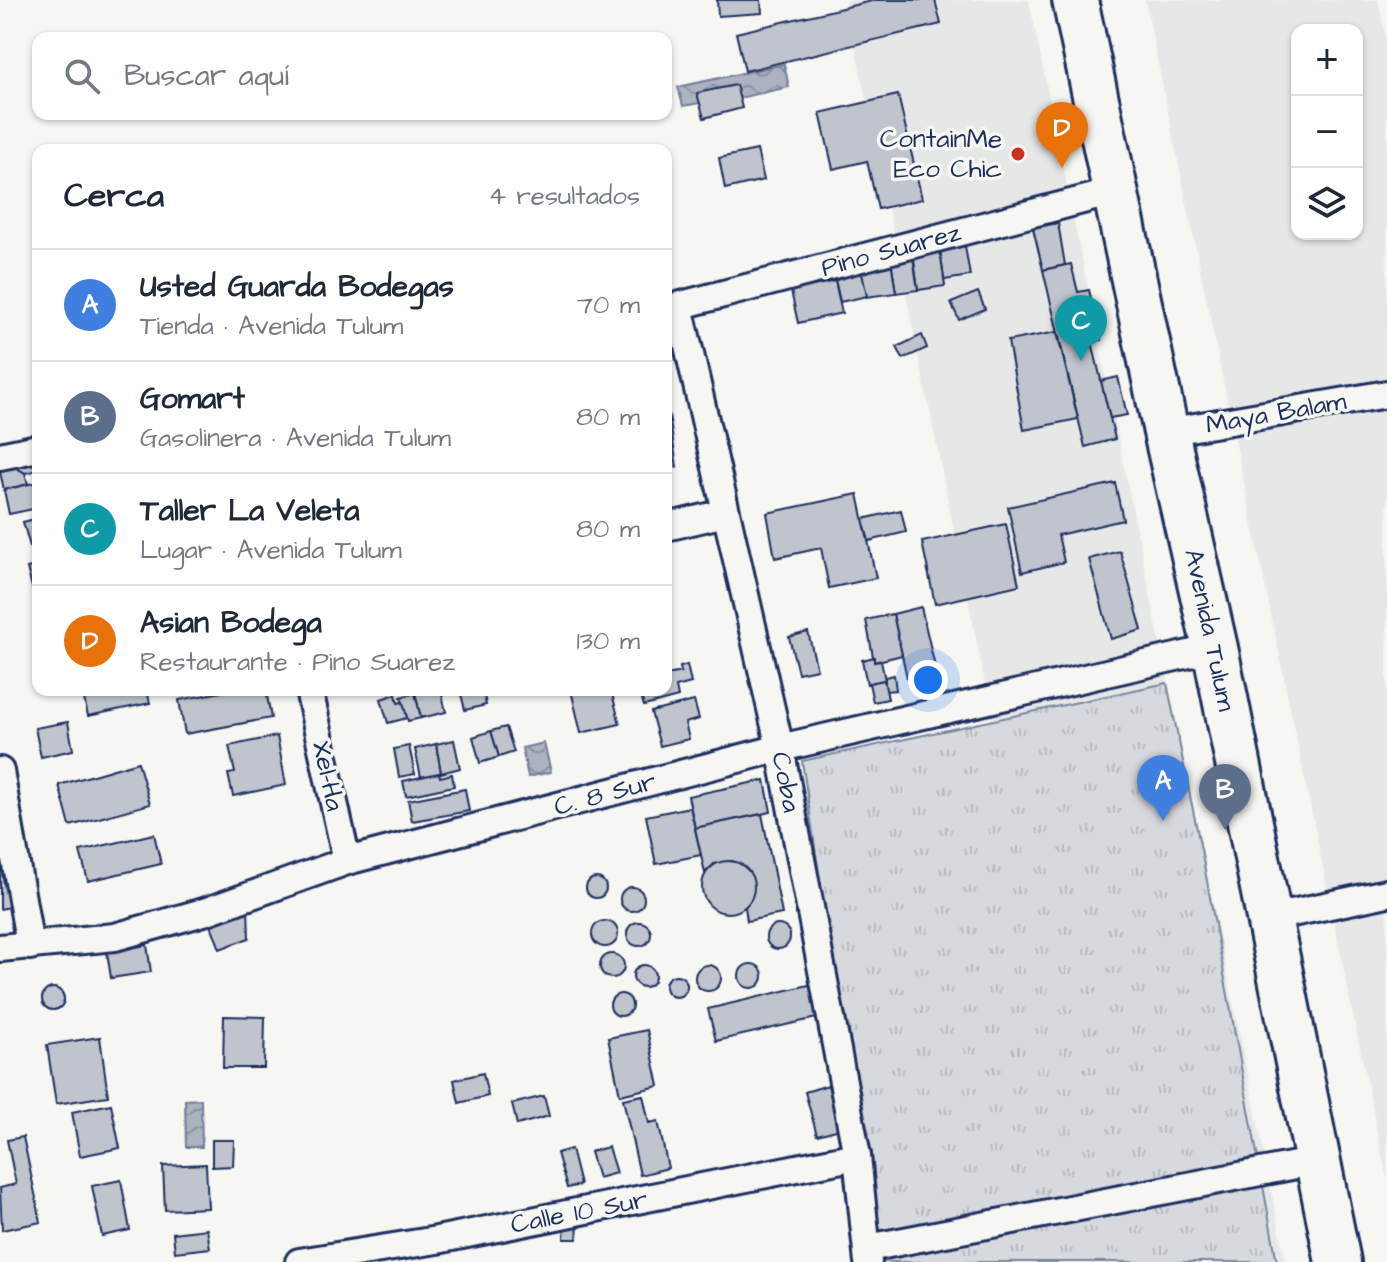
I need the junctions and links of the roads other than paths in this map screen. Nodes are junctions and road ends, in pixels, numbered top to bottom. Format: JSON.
{"nodes":[{"id":1,"x":1075,"y":0,"type":"edge"},
{"id":2,"x":1117,"y":191,"type":"junction"},
{"id":3,"x":672,"y":307,"type":"edge"},
{"id":4,"x":1387,"y":394,"type":"edge"},
{"id":5,"x":1166,"y":432,"type":"junction"},
{"id":6,"x":32,"y":449,"type":"edge"},
{"id":7,"x":0,"y":456,"type":"edge"},
{"id":8,"x":725,"y":513,"type":"junction"},
{"id":9,"x":672,"y":526,"type":"edge"},
{"id":10,"x":1215,"y":648,"type":"junction"},
{"id":11,"x":310,"y":696,"type":"edge"},
{"id":12,"x":780,"y":748,"type":"junction"},
{"id":13,"x":0,"y":771,"type":"edge"},
{"id":14,"x":347,"y":861,"type":"junction"},
{"id":15,"x":1387,"y":893,"type":"edge"},
{"id":16,"x":1268,"y":918,"type":"junction"},
{"id":17,"x":30,"y":946,"type":"junction"},
{"id":18,"x":0,"y":948,"type":"edge"},
{"id":19,"x":857,"y":1156,"type":"junction"},
{"id":20,"x":1317,"y":1161,"type":"junction"},
{"id":21,"x":868,"y":1255,"type":"edge"},
{"id":22,"x":371,"y":1257,"type":"edge"},
{"id":23,"x":299,"y":1262,"type":"edge"},
{"id":24,"x":1338,"y":1262,"type":"edge"}],
"edges":[{"from":1,"to":2,"type":"highway","name":"Avenida Tulum"},
{"from":2,"to":3,"type":"street","name":"Pino Suarez"},
{"from":2,"to":5,"type":"highway","name":"Avenida Tulum"},
{"from":3,"to":8,"type":"street","name":"Coba"},
{"from":4,"to":5,"type":"street","name":"Maya Balam"},
{"from":5,"to":10,"type":"highway","name":"Avenida Tulum"},
{"from":6,"to":7,"type":"street"},
{"from":8,"to":9,"type":"street"},
{"from":8,"to":12,"type":"street","name":"Coba"},
{"from":10,"to":12,"type":"street","name":"C. 8 Sur"},
{"from":10,"to":16,"type":"highway","name":"Avenida Tulum"},
{"from":11,"to":14,"type":"street","name":"Xel-Ha"},
{"from":12,"to":14,"type":"street","name":"C. 8 Sur"},
{"from":12,"to":19,"type":"street","name":"Coba"},
{"from":13,"to":17,"type":"street"},
{"from":14,"to":17,"type":"street","name":"C. 8 Sur"},
{"from":15,"to":16,"type":"street"},
{"from":16,"to":20,"type":"highway","name":"Avenida Tulum"},
{"from":17,"to":18,"type":"street","name":"C. 8 Sur"},
{"from":19,"to":21,"type":"street","name":"Coba"},
{"from":19,"to":22,"type":"street","name":"Calle 10 Sur"},
{"from":20,"to":21,"type":"street"},
{"from":20,"to":24,"type":"highway","name":"Avenida Tulum"},
{"from":22,"to":23,"type":"street","name":"Calle 10 Sur"}]}
